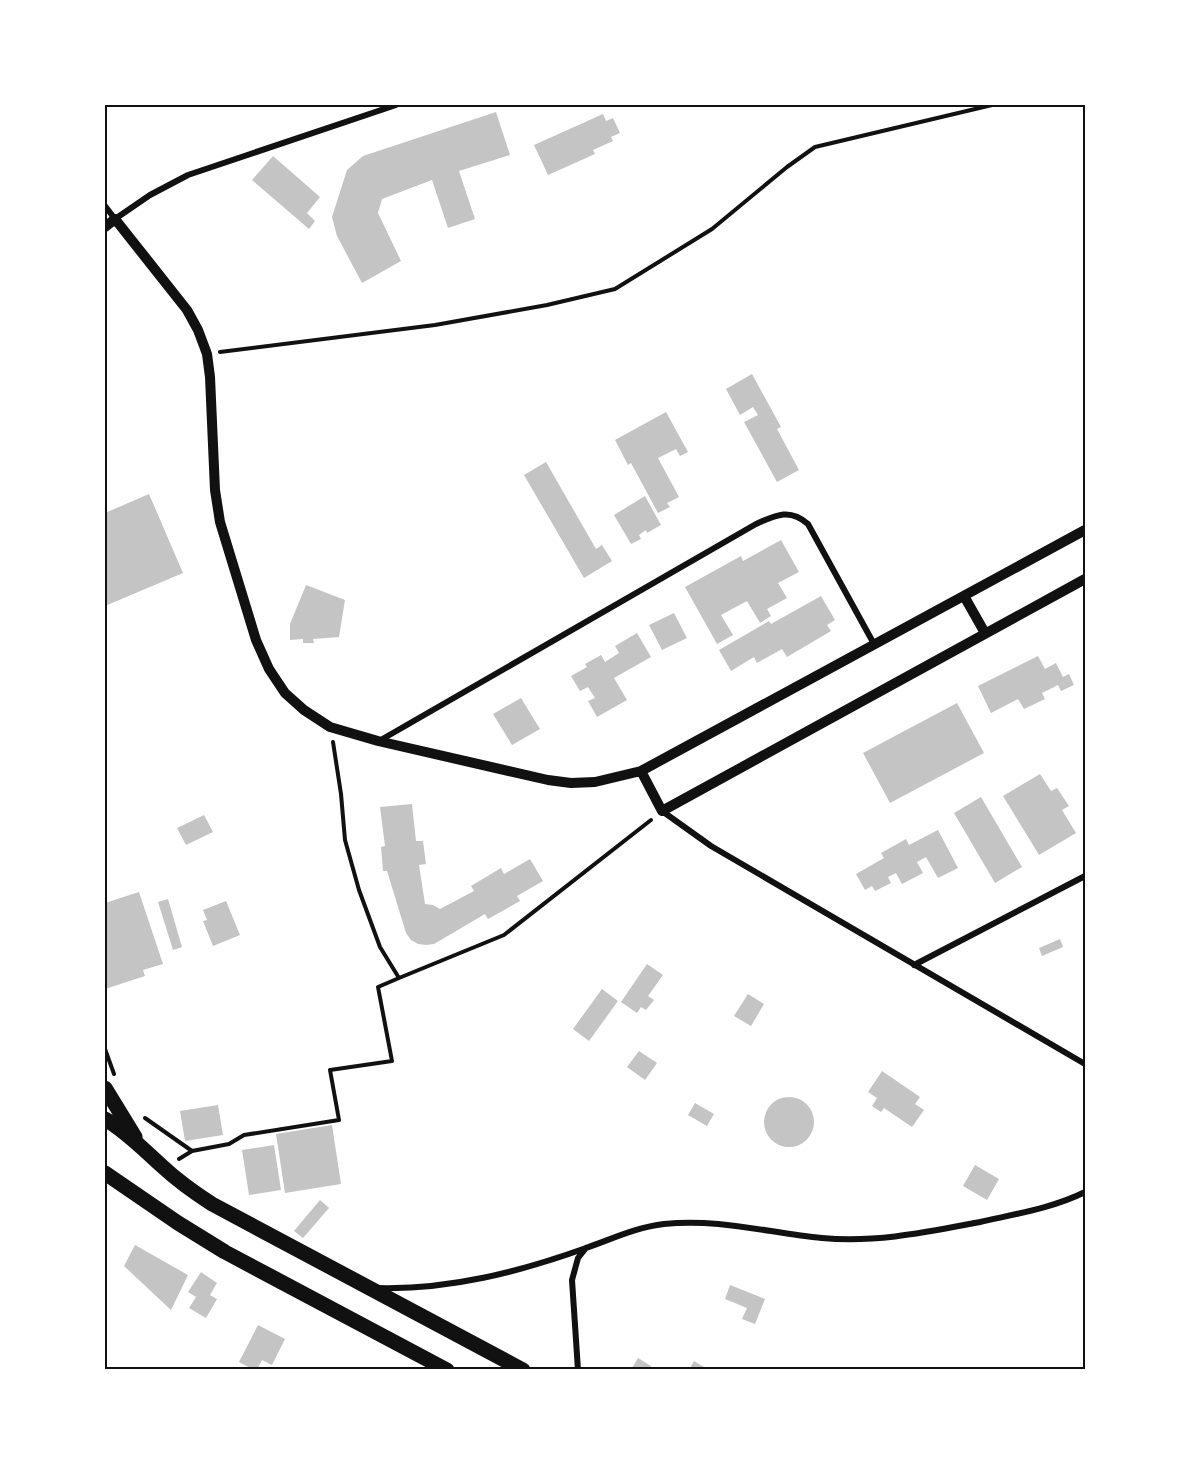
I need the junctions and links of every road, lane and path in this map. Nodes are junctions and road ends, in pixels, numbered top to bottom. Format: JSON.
{"nodes":[{"id":1,"x":396,"y":105,"type":"edge"},
{"id":2,"x":992,"y":105,"type":"edge"},
{"id":3,"x":105,"y":206,"type":"edge"},
{"id":4,"x":115,"y":219,"type":"junction"},
{"id":5,"x":105,"y":227,"type":"edge"},
{"id":6,"x":207,"y":354,"type":"junction"},
{"id":7,"x":1085,"y":530,"type":"edge"},
{"id":8,"x":1085,"y":579,"type":"edge"},
{"id":9,"x":964,"y":596,"type":"junction"},
{"id":10,"x":985,"y":633,"type":"junction"},
{"id":11,"x":874,"y":644,"type":"junction"},
{"id":12,"x":330,"y":727,"type":"junction"},
{"id":13,"x":378,"y":741,"type":"junction"},
{"id":14,"x":641,"y":771,"type":"junction"},
{"id":15,"x":662,"y":811,"type":"junction"},
{"id":16,"x":1085,"y":876,"type":"edge"},
{"id":17,"x":914,"y":965,"type":"junction"},
{"id":18,"x":399,"y":978,"type":"junction"},
{"id":19,"x":105,"y":1049,"type":"edge"},
{"id":20,"x":1085,"y":1064,"type":"edge"},
{"id":21,"x":111,"y":1085,"type":"edge"},
{"id":22,"x":140,"y":1115,"type":"dead end"},
{"id":23,"x":105,"y":1119,"type":"edge"},
{"id":24,"x":140,"y":1145,"type":"junction"},
{"id":25,"x":192,"y":1151,"type":"junction"},
{"id":26,"x":164,"y":1168,"type":"junction"},
{"id":27,"x":105,"y":1173,"type":"edge"},
{"id":28,"x":1085,"y":1192,"type":"edge"},
{"id":29,"x":586,"y":1248,"type":"junction"},
{"id":30,"x":368,"y":1287,"type":"junction"},
{"id":31,"x":447,"y":1370,"type":"edge"},
{"id":32,"x":523,"y":1370,"type":"edge"},
{"id":33,"x":578,"y":1370,"type":"edge"}],
"edges":[{"from":1,"to":4,"type":"street"},
{"from":2,"to":6,"type":"path"},
{"from":3,"to":4,"type":"street"},
{"from":4,"to":5,"type":"street"},
{"from":4,"to":6,"type":"street"},
{"from":6,"to":12,"type":"street"},
{"from":7,"to":9,"type":"street"},
{"from":8,"to":10,"type":"street"},
{"from":9,"to":10,"type":"street"},
{"from":9,"to":11,"type":"street"},
{"from":10,"to":15,"type":"street"},
{"from":11,"to":13,"type":"street"},
{"from":11,"to":14,"type":"street"},
{"from":12,"to":13,"type":"street"},
{"from":12,"to":18,"type":"path"},
{"from":13,"to":14,"type":"street"},
{"from":14,"to":15,"type":"street"},
{"from":15,"to":17,"type":"street"},
{"from":15,"to":18,"type":"path"},
{"from":16,"to":17,"type":"street"},
{"from":17,"to":20,"type":"street"},
{"from":18,"to":25,"type":"path"},
{"from":19,"to":21,"type":"path"},
{"from":21,"to":24,"type":"main road"},
{"from":22,"to":25,"type":"path"},
{"from":23,"to":24,"type":"main road"},
{"from":24,"to":26,"type":"main road"},
{"from":25,"to":26,"type":"path"},
{"from":26,"to":30,"type":"main road"},
{"from":27,"to":31,"type":"main road"},
{"from":28,"to":29,"type":"street"},
{"from":29,"to":30,"type":"street"},
{"from":29,"to":33,"type":"street"},
{"from":30,"to":32,"type":"main road"}]}
